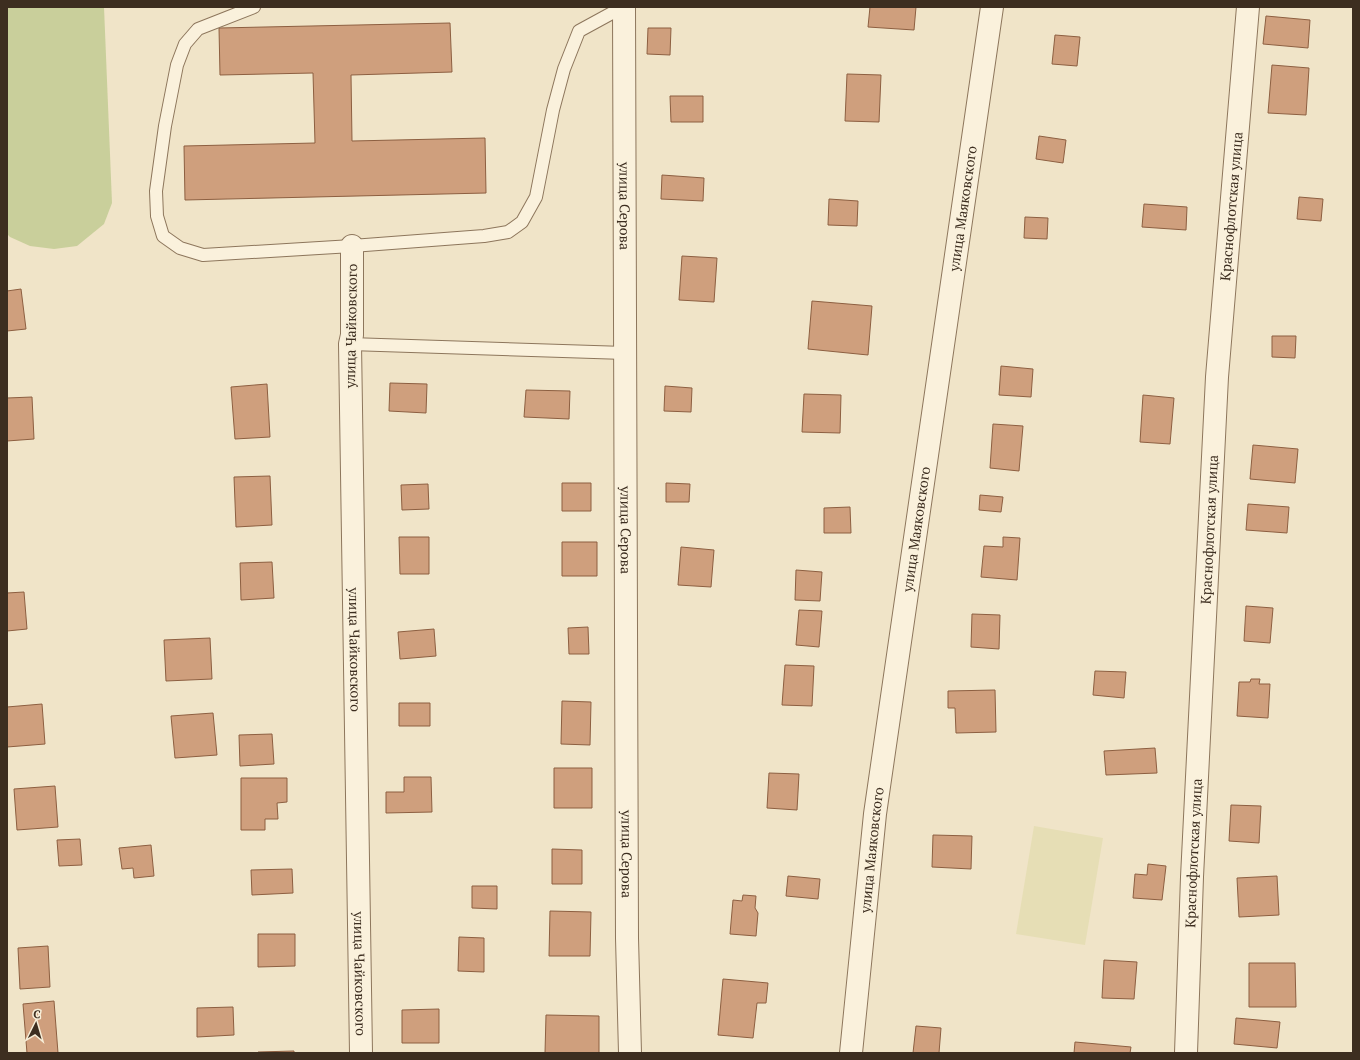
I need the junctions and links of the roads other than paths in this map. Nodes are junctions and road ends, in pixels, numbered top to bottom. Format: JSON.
{"nodes":[{"id":1,"x":254,"y":7,"type":"edge"},
{"id":2,"x":624,"y":7,"type":"edge"},
{"id":3,"x":992,"y":7,"type":"edge"},
{"id":4,"x":1248,"y":7,"type":"edge"},
{"id":5,"x":352,"y":246,"type":"junction"},
{"id":6,"x":350,"y":344,"type":"junction"},
{"id":7,"x":625,"y":353,"type":"junction"},
{"id":8,"x":361,"y":1053,"type":"edge"},
{"id":9,"x":630,"y":1053,"type":"edge"},
{"id":10,"x":851,"y":1053,"type":"edge"},
{"id":11,"x":1186,"y":1053,"type":"edge"}],
"edges":[{"from":1,"to":5,"type":"lane"},
{"from":2,"to":5,"type":"lane"},
{"from":2,"to":7,"type":"street","name":"улица Серова"},
{"from":3,"to":10,"type":"street","name":"улица Маяковского"},
{"from":4,"to":11,"type":"street","name":"Краснофлотская улица"},
{"from":5,"to":6,"type":"street","name":"улица Чайковского"},
{"from":6,"to":7,"type":"lane"},
{"from":6,"to":8,"type":"street","name":"улица Чайковского"},
{"from":7,"to":9,"type":"street","name":"улица Серова"}]}
